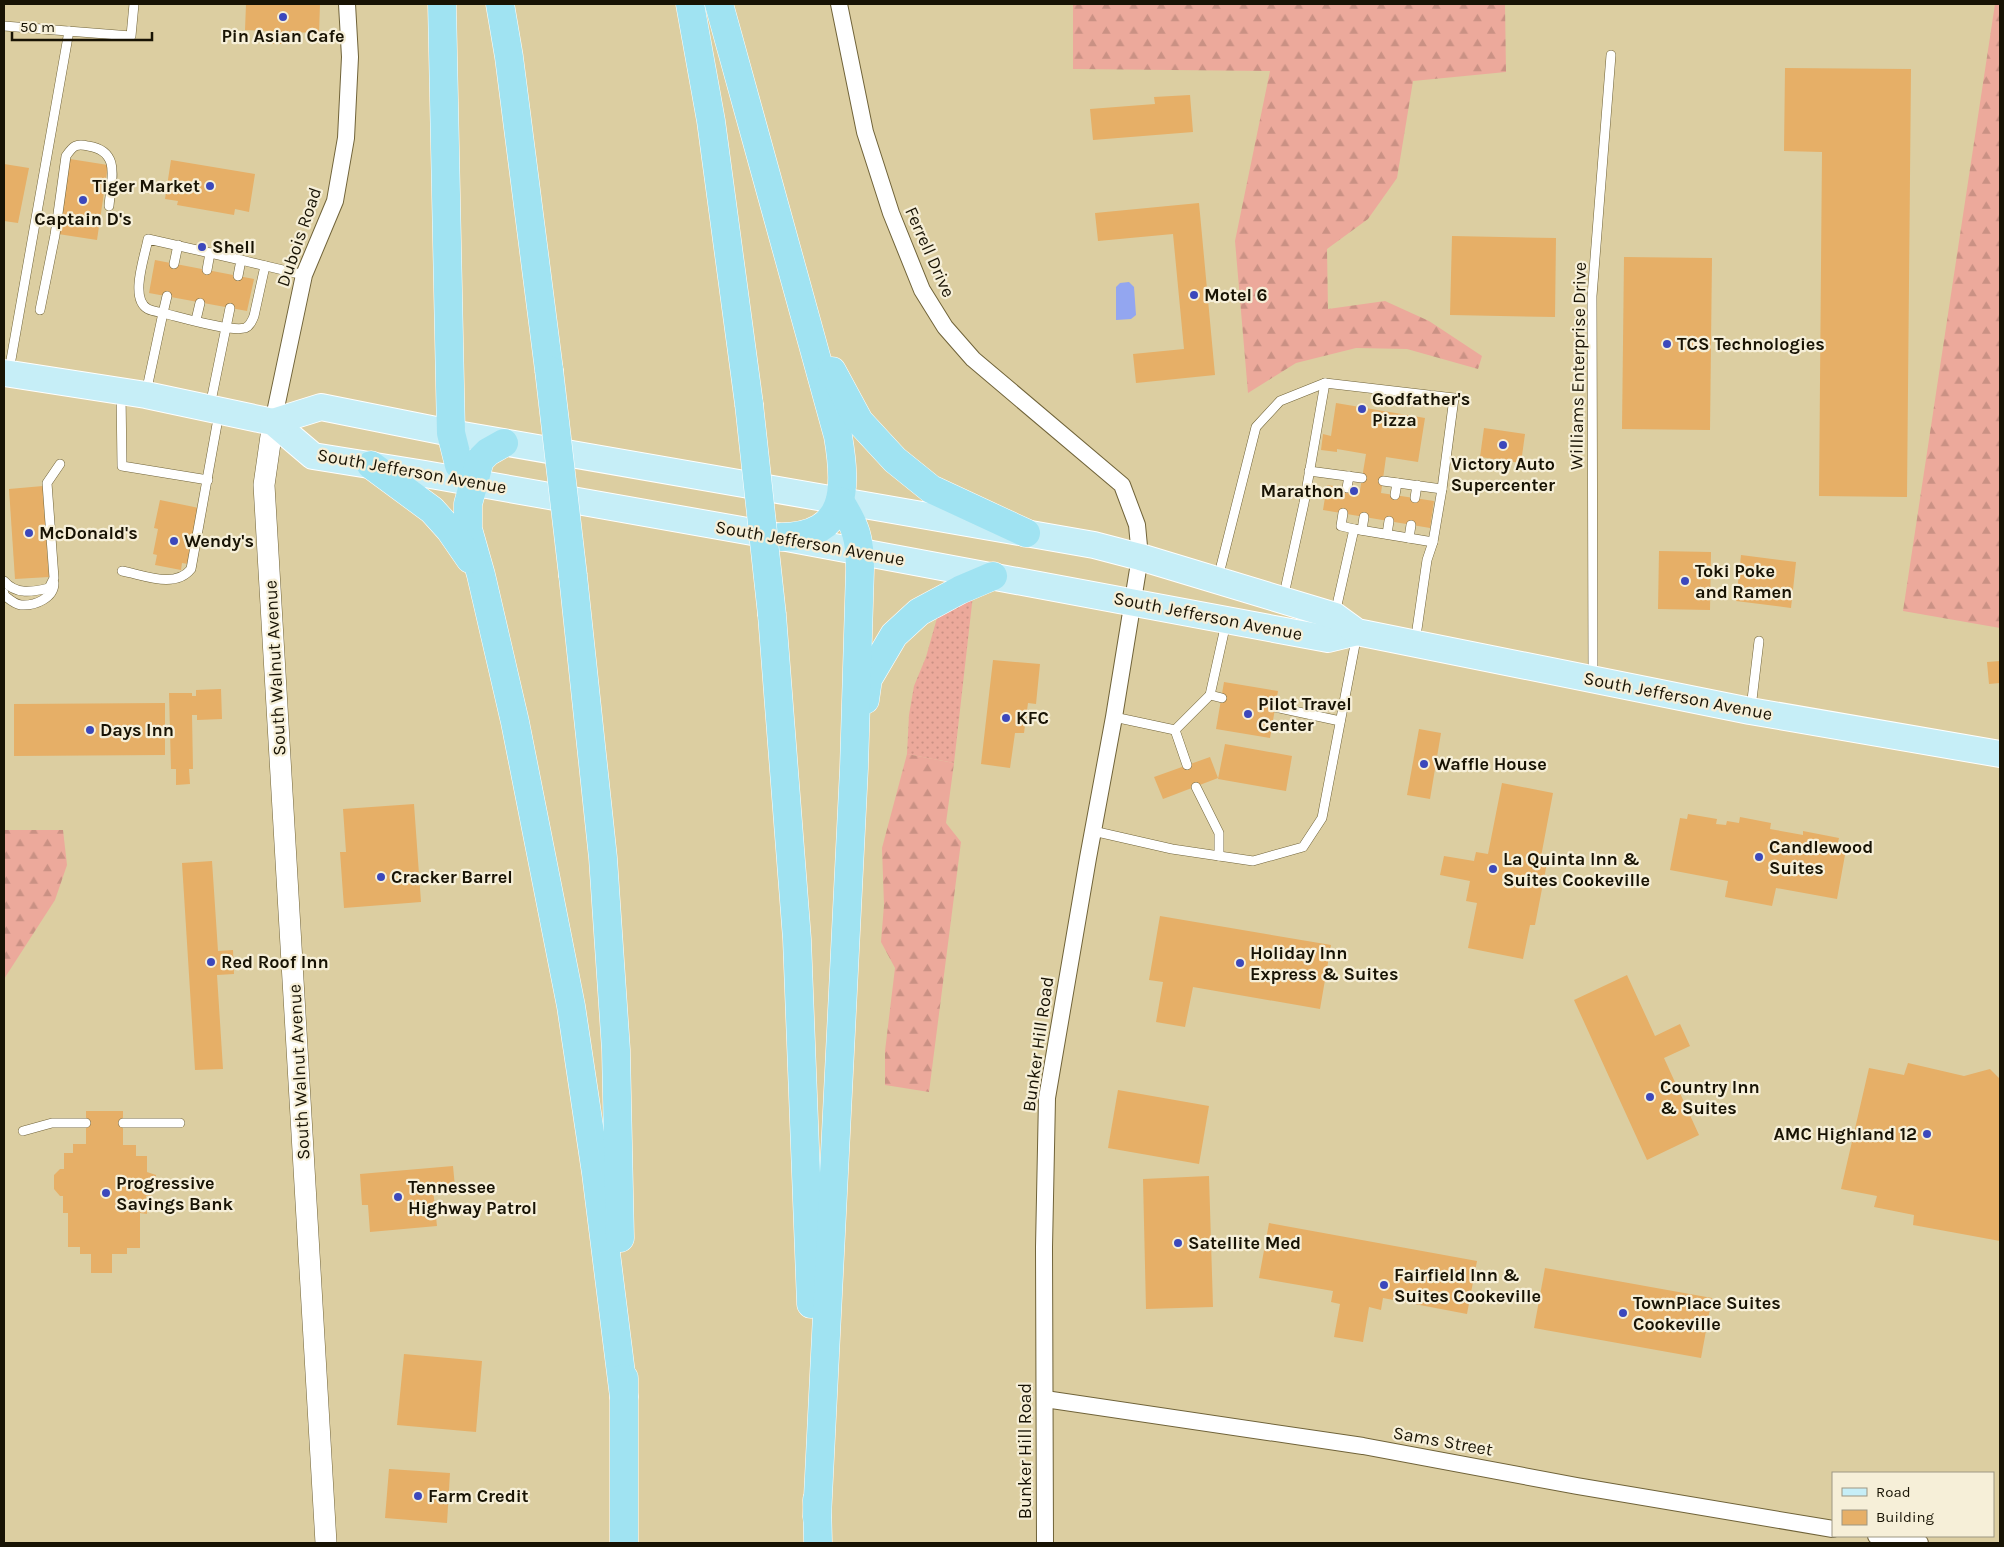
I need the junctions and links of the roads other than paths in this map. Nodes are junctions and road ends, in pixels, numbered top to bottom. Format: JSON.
{"nodes":[{"id":1,"x":134,"y":4,"type":"edge"},
{"id":2,"x":346,"y":4,"type":"edge"},
{"id":3,"x":442,"y":4,"type":"edge"},
{"id":4,"x":500,"y":4,"type":"edge"},
{"id":5,"x":690,"y":4,"type":"edge"},
{"id":6,"x":719,"y":4,"type":"edge"},
{"id":7,"x":839,"y":4,"type":"edge"},
{"id":8,"x":4,"y":26,"type":"edge"},
{"id":9,"x":69,"y":31,"type":"junction"},
{"id":10,"x":1611,"y":55,"type":"dead end"},
{"id":11,"x":109,"y":206,"type":"dead end"},
{"id":12,"x":178,"y":245,"type":"junction"},
{"id":13,"x":210,"y":253,"type":"junction"},
{"id":14,"x":241,"y":260,"type":"junction"},
{"id":15,"x":174,"y":264,"type":"dead end"},
{"id":16,"x":265,"y":266,"type":"junction"},
{"id":17,"x":207,"y":270,"type":"dead end"},
{"id":18,"x":304,"y":275,"type":"junction"},
{"id":19,"x":238,"y":276,"type":"dead end"},
{"id":20,"x":167,"y":296,"type":"dead end"},
{"id":21,"x":800,"y":296,"type":"junction"},
{"id":22,"x":200,"y":303,"type":"dead end"},
{"id":23,"x":230,"y":308,"type":"dead end"},
{"id":24,"x":40,"y":310,"type":"dead end"},
{"id":25,"x":163,"y":313,"type":"junction"},
{"id":26,"x":196,"y":320,"type":"junction"},
{"id":27,"x":226,"y":327,"type":"junction"},
{"id":28,"x":6,"y":373,"type":"edge"},
{"id":29,"x":1325,"y":383,"type":"junction"},
{"id":30,"x":133,"y":394,"type":"junction"},
{"id":31,"x":215,"y":409,"type":"junction"},
{"id":32,"x":273,"y":422,"type":"junction"},
{"id":33,"x":451,"y":434,"type":"junction"},
{"id":34,"x":504,"y":443,"type":"junction"},
{"id":35,"x":60,"y":464,"type":"dead end"},
{"id":36,"x":371,"y":465,"type":"junction"},
{"id":37,"x":1309,"y":471,"type":"junction"},
{"id":38,"x":1349,"y":476,"type":"junction"},
{"id":39,"x":1362,"y":478,"type":"dead end"},
{"id":40,"x":208,"y":480,"type":"junction"},
{"id":41,"x":1383,"y":481,"type":"dead end"},
{"id":42,"x":474,"y":482,"type":"junction"},
{"id":43,"x":1397,"y":483,"type":"junction"},
{"id":44,"x":1417,"y":485,"type":"junction"},
{"id":45,"x":1347,"y":488,"type":"dead end"},
{"id":46,"x":1442,"y":489,"type":"junction"},
{"id":47,"x":1395,"y":495,"type":"dead end"},
{"id":48,"x":1415,"y":498,"type":"dead end"},
{"id":49,"x":840,"y":501,"type":"junction"},
{"id":50,"x":1343,"y":514,"type":"dead end"},
{"id":51,"x":1364,"y":517,"type":"dead end"},
{"id":52,"x":1390,"y":521,"type":"dead end"},
{"id":53,"x":1411,"y":525,"type":"dead end"},
{"id":54,"x":1358,"y":529,"type":"junction"},
{"id":55,"x":1026,"y":533,"type":"junction"},
{"id":56,"x":1387,"y":534,"type":"junction"},
{"id":57,"x":781,"y":537,"type":"junction"},
{"id":58,"x":1409,"y":538,"type":"junction"},
{"id":59,"x":1433,"y":542,"type":"junction"},
{"id":60,"x":860,"y":552,"type":"junction"},
{"id":61,"x":1140,"y":557,"type":"junction"},
{"id":62,"x":122,"y":571,"type":"dead end"},
{"id":63,"x":481,"y":575,"type":"junction"},
{"id":64,"x":993,"y":576,"type":"junction"},
{"id":65,"x":54,"y":578,"type":"junction"},
{"id":66,"x":4,"y":580,"type":"edge"},
{"id":67,"x":1218,"y":581,"type":"junction"},
{"id":68,"x":4,"y":592,"type":"edge"},
{"id":69,"x":1282,"y":600,"type":"junction"},
{"id":70,"x":1133,"y":602,"type":"junction"},
{"id":71,"x":1335,"y":616,"type":"junction"},
{"id":72,"x":1227,"y":620,"type":"junction"},
{"id":73,"x":1357,"y":632,"type":"junction"},
{"id":74,"x":1759,"y":641,"type":"dead end"},
{"id":75,"x":1414,"y":643,"type":"junction"},
{"id":76,"x":1593,"y":679,"type":"junction"},
{"id":77,"x":1210,"y":695,"type":"junction"},
{"id":78,"x":1222,"y":698,"type":"dead end"},
{"id":79,"x":1276,"y":707,"type":"dead end"},
{"id":80,"x":1750,"y":711,"type":"junction"},
{"id":81,"x":1114,"y":717,"type":"junction"},
{"id":82,"x":1340,"y":721,"type":"junction"},
{"id":83,"x":1175,"y":730,"type":"junction"},
{"id":84,"x":2000,"y":754,"type":"edge"},
{"id":85,"x":1187,"y":765,"type":"dead end"},
{"id":86,"x":854,"y":768,"type":"junction"},
{"id":87,"x":1196,"y":787,"type":"dead end"},
{"id":88,"x":1093,"y":831,"type":"junction"},
{"id":89,"x":1219,"y":856,"type":"junction"},
{"id":90,"x":86,"y":1123,"type":"dead end"},
{"id":91,"x":124,"y":1123,"type":"dead end"},
{"id":92,"x":180,"y":1123,"type":"dead end"},
{"id":93,"x":23,"y":1131,"type":"dead end"},
{"id":94,"x":624,"y":1397,"type":"junction"},
{"id":95,"x":1046,"y":1399,"type":"junction"},
{"id":96,"x":817,"y":1517,"type":"junction"},
{"id":97,"x":1832,"y":1529,"type":"edge"},
{"id":98,"x":1882,"y":1537,"type":"edge"},
{"id":99,"x":326,"y":1543,"type":"edge"},
{"id":100,"x":624,"y":1543,"type":"edge"},
{"id":101,"x":818,"y":1543,"type":"edge"},
{"id":102,"x":1045,"y":1543,"type":"edge"},
{"id":103,"x":1920,"y":1543,"type":"edge"}],
"edges":[{"from":1,"to":9,"type":"lane"},
{"from":2,"to":18,"type":"street","name":"Dubois Road"},
{"from":3,"to":33,"type":"highway"},
{"from":4,"to":94,"type":"highway","bridge":true},
{"from":5,"to":96,"type":"highway","bridge":true},
{"from":6,"to":21,"type":"highway"},
{"from":7,"to":61,"type":"street","name":"Ferrell Drive"},
{"from":8,"to":9,"type":"lane"},
{"from":9,"to":28,"type":"lane"},
{"from":10,"to":76,"type":"lane","name":"Williams Enterprise Drive"},
{"from":11,"to":24,"type":"lane"},
{"from":12,"to":13,"type":"lane"},
{"from":12,"to":15,"type":"lane"},
{"from":12,"to":25,"type":"lane"},
{"from":13,"to":14,"type":"lane"},
{"from":13,"to":17,"type":"lane"},
{"from":14,"to":16,"type":"lane"},
{"from":14,"to":19,"type":"lane"},
{"from":16,"to":18,"type":"lane"},
{"from":16,"to":27,"type":"lane"},
{"from":18,"to":32,"type":"street","name":"Dubois Road"},
{"from":20,"to":25,"type":"lane"},
{"from":21,"to":49,"type":"highway"},
{"from":21,"to":55,"type":"highway"},
{"from":22,"to":26,"type":"lane"},
{"from":23,"to":27,"type":"lane"},
{"from":25,"to":26,"type":"lane"},
{"from":25,"to":30,"type":"lane"},
{"from":26,"to":27,"type":"lane"},
{"from":27,"to":31,"type":"lane"},
{"from":28,"to":30,"type":"main road","name":"South Jefferson Avenue"},
{"from":29,"to":37,"type":"lane"},
{"from":29,"to":46,"type":"lane"},
{"from":29,"to":67,"type":"lane"},
{"from":30,"to":31,"type":"main road","name":"South Jefferson Avenue"},
{"from":30,"to":40,"type":"lane"},
{"from":31,"to":32,"type":"main road","name":"South Jefferson Avenue"},
{"from":31,"to":40,"type":"lane"},
{"from":32,"to":33,"type":"main road","name":"South Jefferson Avenue"},
{"from":32,"to":36,"type":"main road","name":"South Jefferson Avenue"},
{"from":32,"to":99,"type":"street","name":"South Walnut Avenue"},
{"from":33,"to":34,"type":"main road","name":"South Jefferson Avenue"},
{"from":33,"to":42,"type":"highway"},
{"from":34,"to":42,"type":"highway"},
{"from":34,"to":49,"type":"main road","name":"South Jefferson Avenue"},
{"from":35,"to":65,"type":"lane"},
{"from":36,"to":42,"type":"main road","name":"South Jefferson Avenue"},
{"from":36,"to":63,"type":"highway"},
{"from":37,"to":38,"type":"lane"},
{"from":37,"to":69,"type":"lane"},
{"from":38,"to":39,"type":"lane"},
{"from":38,"to":45,"type":"lane"},
{"from":40,"to":62,"type":"lane"},
{"from":41,"to":43,"type":"lane"},
{"from":42,"to":57,"type":"main road","name":"South Jefferson Avenue"},
{"from":42,"to":63,"type":"highway"},
{"from":43,"to":44,"type":"lane"},
{"from":43,"to":47,"type":"lane"},
{"from":44,"to":46,"type":"lane"},
{"from":44,"to":48,"type":"lane"},
{"from":46,"to":59,"type":"lane"},
{"from":49,"to":55,"type":"main road","name":"South Jefferson Avenue"},
{"from":49,"to":57,"type":"highway"},
{"from":49,"to":60,"type":"highway"},
{"from":50,"to":54,"type":"lane"},
{"from":51,"to":54,"type":"lane"},
{"from":52,"to":56,"type":"lane"},
{"from":53,"to":58,"type":"lane"},
{"from":54,"to":56,"type":"lane"},
{"from":54,"to":71,"type":"lane"},
{"from":55,"to":61,"type":"main road","name":"South Jefferson Avenue"},
{"from":56,"to":58,"type":"lane"},
{"from":57,"to":60,"type":"main road","name":"South Jefferson Avenue"},
{"from":58,"to":59,"type":"lane"},
{"from":59,"to":75,"type":"lane"},
{"from":60,"to":64,"type":"main road","name":"South Jefferson Avenue"},
{"from":60,"to":86,"type":"highway"},
{"from":61,"to":67,"type":"main road","name":"South Jefferson Avenue"},
{"from":61,"to":70,"type":"street","name":"Bunker Hill Road"},
{"from":63,"to":94,"type":"highway"},
{"from":64,"to":70,"type":"main road","name":"South Jefferson Avenue"},
{"from":64,"to":86,"type":"highway"},
{"from":65,"to":66,"type":"lane"},
{"from":65,"to":68,"type":"lane"},
{"from":67,"to":69,"type":"main road","name":"South Jefferson Avenue"},
{"from":69,"to":71,"type":"main road","name":"South Jefferson Avenue"},
{"from":70,"to":72,"type":"main road","name":"South Jefferson Avenue"},
{"from":70,"to":81,"type":"street","name":"Bunker Hill Road"},
{"from":71,"to":73,"type":"main road","name":"South Jefferson Avenue"},
{"from":72,"to":73,"type":"main road","name":"South Jefferson Avenue"},
{"from":72,"to":77,"type":"lane"},
{"from":73,"to":75,"type":"main road","name":"South Jefferson Avenue"},
{"from":73,"to":82,"type":"lane"},
{"from":74,"to":80,"type":"lane"},
{"from":75,"to":76,"type":"main road","name":"South Jefferson Avenue"},
{"from":76,"to":80,"type":"main road","name":"South Jefferson Avenue"},
{"from":77,"to":78,"type":"lane"},
{"from":77,"to":83,"type":"lane"},
{"from":79,"to":82,"type":"lane"},
{"from":80,"to":84,"type":"main road","name":"South Jefferson Avenue"},
{"from":81,"to":83,"type":"lane"},
{"from":81,"to":88,"type":"street","name":"Bunker Hill Road"},
{"from":82,"to":89,"type":"lane"},
{"from":83,"to":85,"type":"lane"},
{"from":86,"to":96,"type":"highway"},
{"from":87,"to":89,"type":"lane"},
{"from":88,"to":89,"type":"lane"},
{"from":88,"to":95,"type":"street","name":"Bunker Hill Road"},
{"from":90,"to":93,"type":"lane"},
{"from":91,"to":92,"type":"lane"},
{"from":94,"to":100,"type":"highway"},
{"from":95,"to":97,"type":"street","name":"Sams Street"},
{"from":95,"to":102,"type":"street","name":"Bunker Hill Road"},
{"from":96,"to":101,"type":"highway"},
{"from":98,"to":103,"type":"street"}]}
